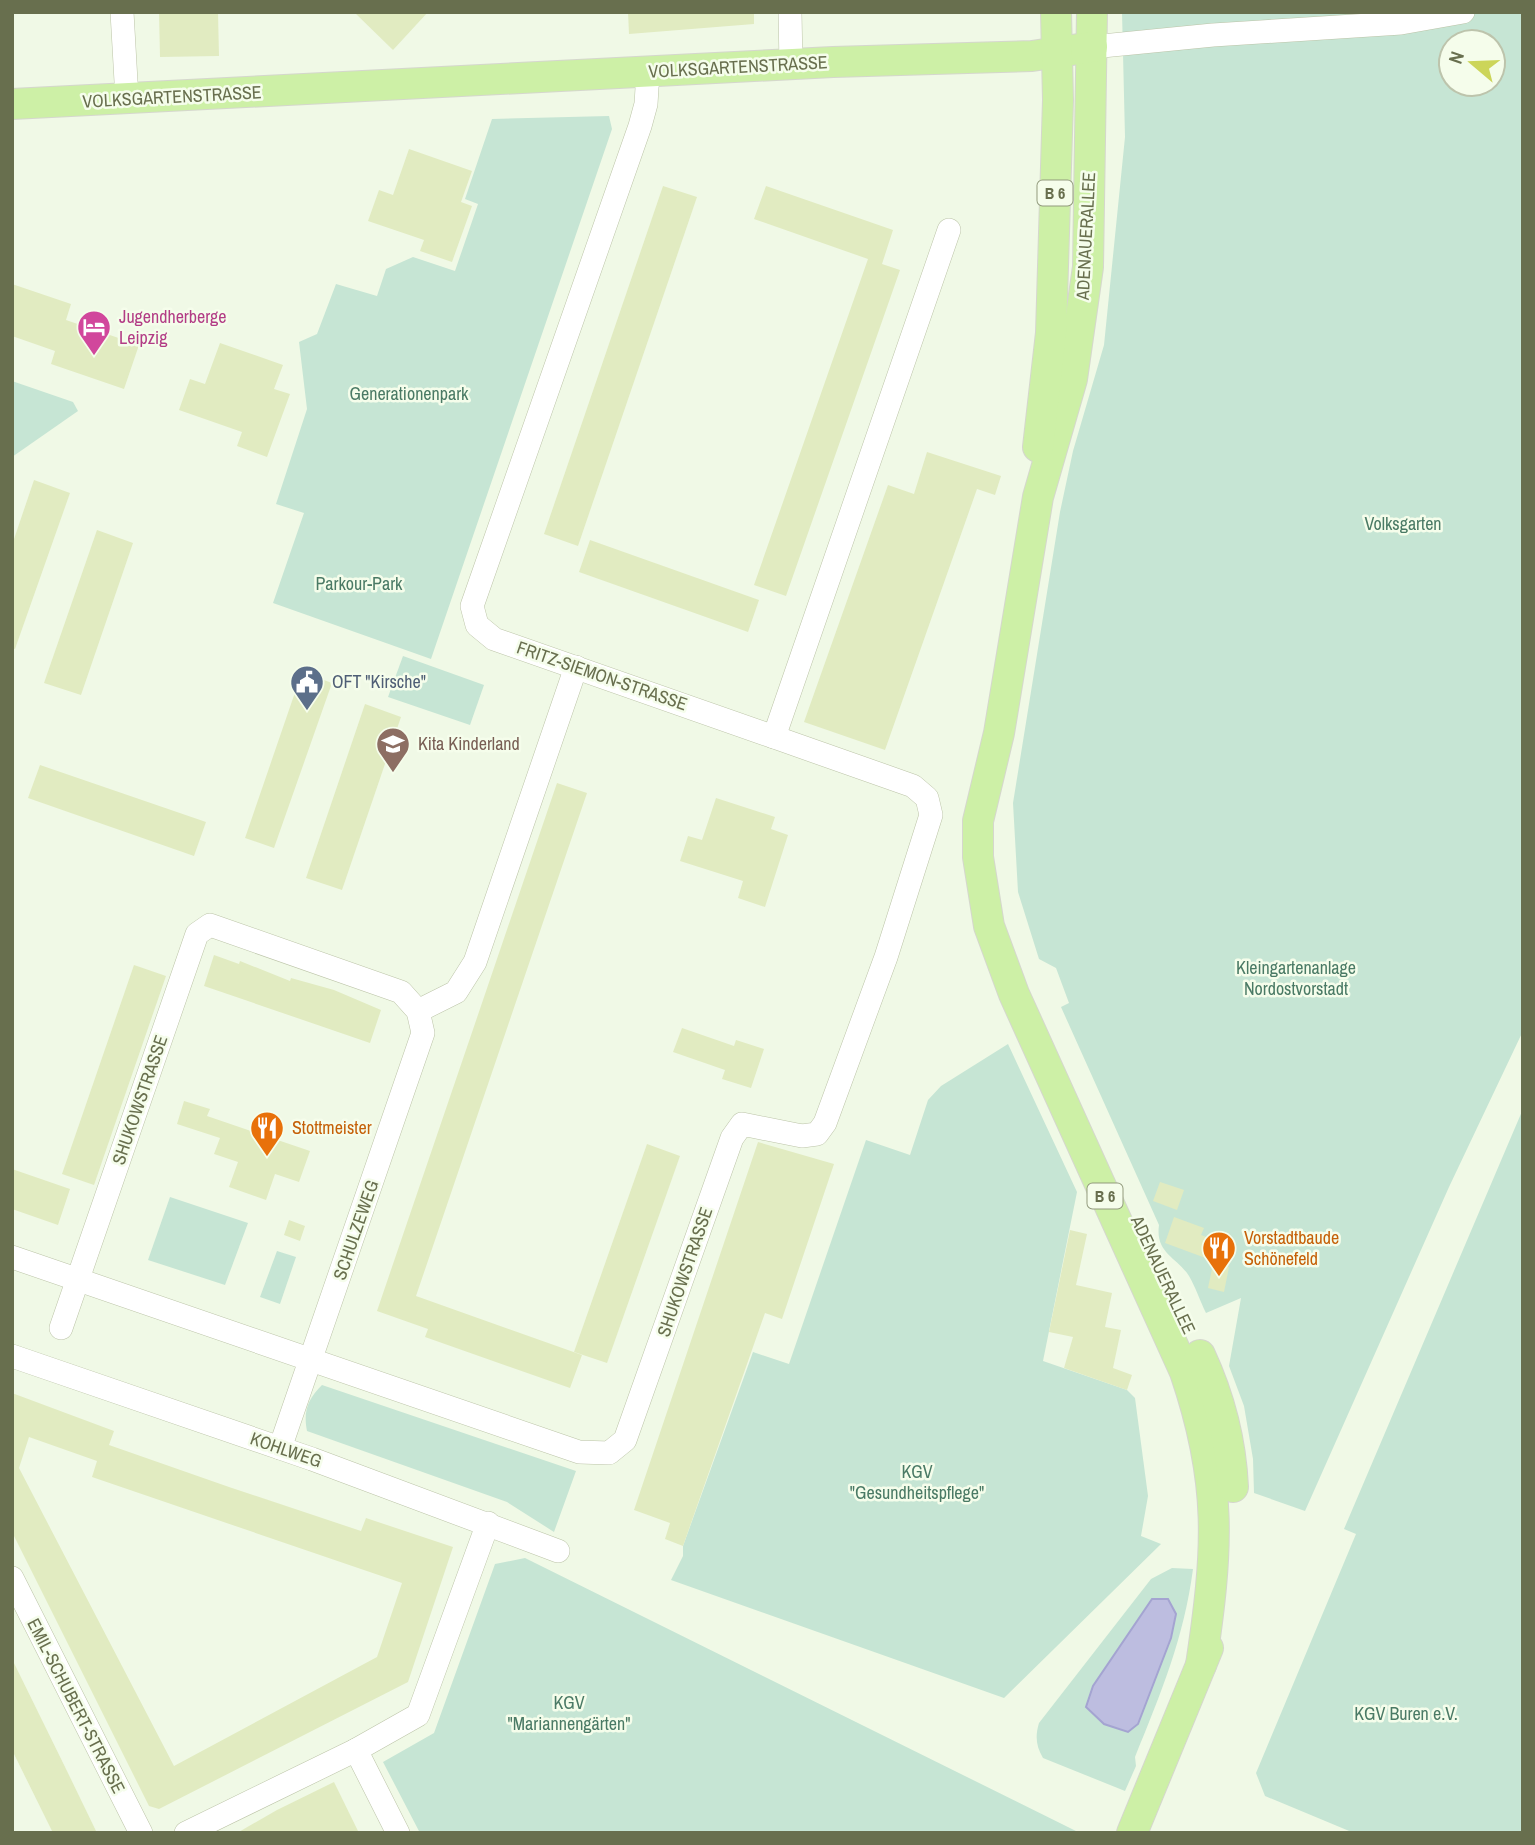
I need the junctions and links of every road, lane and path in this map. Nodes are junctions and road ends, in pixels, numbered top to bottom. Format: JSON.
{"nodes":[{"id":1,"x":122,"y":12,"type":"edge"},
{"id":2,"x":790,"y":12,"type":"edge"},
{"id":3,"x":1056,"y":12,"type":"edge"},
{"id":4,"x":1092,"y":12,"type":"edge"},
{"id":5,"x":1462,"y":12,"type":"edge"},
{"id":6,"x":1092,"y":47,"type":"junction"},
{"id":7,"x":1056,"y":53,"type":"junction"},
{"id":8,"x":791,"y":65,"type":"junction"},
{"id":9,"x":648,"y":72,"type":"junction"},
{"id":10,"x":127,"y":99,"type":"junction"},
{"id":11,"x":12,"y":104,"type":"edge"},
{"id":12,"x":949,"y":230,"type":"dead end"},
{"id":13,"x":1038,"y":497,"type":"junction"},
{"id":14,"x":576,"y":667,"type":"junction"},
{"id":15,"x":774,"y":737,"type":"junction"},
{"id":16,"x":418,"y":1011,"type":"junction"},
{"id":17,"x":12,"y":1257,"type":"edge"},
{"id":18,"x":79,"y":1280,"type":"junction"},
{"id":19,"x":61,"y":1328,"type":"dead end"},
{"id":20,"x":12,"y":1356,"type":"edge"},
{"id":21,"x":311,"y":1358,"type":"junction"},
{"id":22,"x":279,"y":1448,"type":"junction"},
{"id":23,"x":488,"y":1523,"type":"junction"},
{"id":24,"x":558,"y":1551,"type":"dead end"},
{"id":25,"x":12,"y":1578,"type":"edge"},
{"id":26,"x":356,"y":1750,"type":"junction"},
{"id":27,"x":141,"y":1833,"type":"edge"},
{"id":28,"x":186,"y":1833,"type":"edge"},
{"id":29,"x":398,"y":1833,"type":"edge"},
{"id":30,"x":1132,"y":1833,"type":"edge"}],
"edges":[{"from":1,"to":10,"type":"street"},
{"from":2,"to":8,"type":"street"},
{"from":3,"to":7,"type":"main road","name":"ADENAUERALLEE","number":"B 6"},
{"from":4,"to":6,"type":"main road","name":"ADENAUERALLEE","number":"B 6"},
{"from":5,"to":6,"type":"street","name":"VOLKSGARTENSTRASSE"},
{"from":6,"to":7,"type":"main road","name":"VOLKSGARTENSTRASSE"},
{"from":6,"to":13,"type":"main road","name":"ADENAUERALLEE","number":"B 6"},
{"from":7,"to":8,"type":"main road","name":"VOLKSGARTENSTRASSE"},
{"from":7,"to":13,"type":"main road","name":"ADENAUERALLEE","number":"B 6"},
{"from":8,"to":9,"type":"main road","name":"VOLKSGARTENSTRASSE"},
{"from":9,"to":10,"type":"main road","name":"VOLKSGARTENSTRASSE"},
{"from":9,"to":14,"type":"street","name":"FRITZ-SIEMON-STRASSE"},
{"from":10,"to":11,"type":"main road","name":"VOLKSGARTENSTRASSE"},
{"from":12,"to":15,"type":"street"},
{"from":13,"to":30,"type":"main road","name":"ADENAUERALLEE","number":"B 6"},
{"from":14,"to":15,"type":"street","name":"FRITZ-SIEMON-STRASSE"},
{"from":14,"to":16,"type":"street"},
{"from":15,"to":21,"type":"street","name":"SHUKOWSTRASSE"},
{"from":16,"to":18,"type":"street","name":"SHUKOWSTRASSE"},
{"from":16,"to":21,"type":"street","name":"SCHULZEWEG"},
{"from":17,"to":18,"type":"street","name":"SHUKOWSTRASSE"},
{"from":18,"to":19,"type":"street","name":"SHUKOWSTRASSE"},
{"from":18,"to":21,"type":"street","name":"SHUKOWSTRASSE"},
{"from":20,"to":22,"type":"street","name":"KOHLWEG"},
{"from":21,"to":22,"type":"street","name":"SCHULZEWEG"},
{"from":22,"to":23,"type":"street","name":"KOHLWEG"},
{"from":23,"to":24,"type":"street","name":"KOHLWEG"},
{"from":23,"to":26,"type":"street"},
{"from":25,"to":27,"type":"street","name":"EMIL-SCHUBERT-STRASSE"},
{"from":26,"to":28,"type":"street"},
{"from":26,"to":29,"type":"street"}]}
